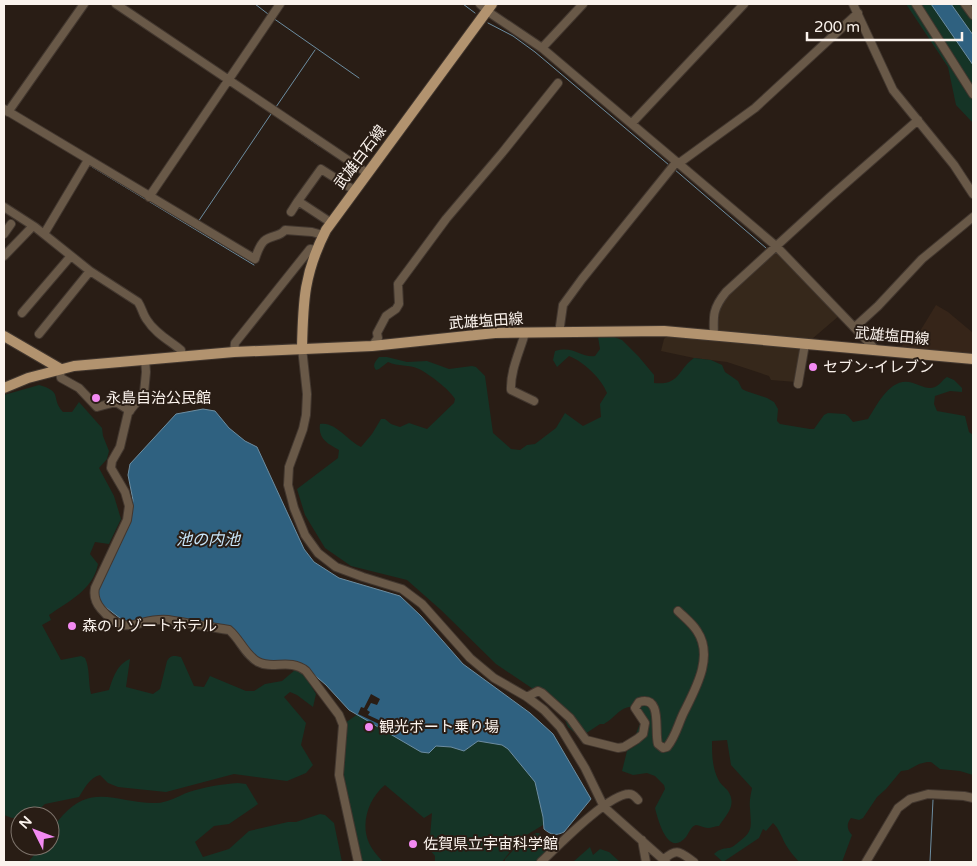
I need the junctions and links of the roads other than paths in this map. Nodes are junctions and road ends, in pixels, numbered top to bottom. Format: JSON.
{"nodes":[{"id":1,"x":84,"y":4,"type":"edge"},
{"id":2,"x":116,"y":4,"type":"edge"},
{"id":3,"x":280,"y":4,"type":"edge"},
{"id":4,"x":583,"y":4,"type":"edge"},
{"id":5,"x":744,"y":4,"type":"edge"},
{"id":6,"x":853,"y":4,"type":"edge"},
{"id":7,"x":916,"y":4,"type":"edge"},
{"id":8,"x":966,"y":4,"type":"edge"},
{"id":9,"x":487,"y":6,"type":"edge"},
{"id":10,"x":858,"y":13,"type":"junction"},
{"id":11,"x":973,"y":15,"type":"edge"},
{"id":12,"x":542,"y":48,"type":"junction"},
{"id":13,"x":229,"y":79,"type":"junction"},
{"id":14,"x":558,"y":82,"type":"dead end"},
{"id":15,"x":973,"y":94,"type":"edge"},
{"id":16,"x":6,"y":110,"type":"edge"},
{"id":17,"x":918,"y":120,"type":"junction"},
{"id":18,"x":632,"y":123,"type":"junction"},
{"id":19,"x":88,"y":160,"type":"junction"},
{"id":20,"x":674,"y":166,"type":"junction"},
{"id":21,"x":366,"y":173,"type":"junction"},
{"id":22,"x":354,"y":190,"type":"junction"},
{"id":23,"x":973,"y":194,"type":"edge"},
{"id":24,"x":149,"y":196,"type":"junction"},
{"id":25,"x":298,"y":202,"type":"junction"},
{"id":26,"x":4,"y":207,"type":"edge"},
{"id":27,"x":292,"y":212,"type":"dead end"},
{"id":28,"x":973,"y":217,"type":"edge"},
{"id":29,"x":330,"y":222,"type":"junction"},
{"id":30,"x":11,"y":224,"type":"dead end"},
{"id":31,"x":33,"y":226,"type":"junction"},
{"id":32,"x":4,"y":234,"type":"edge"},
{"id":33,"x":44,"y":234,"type":"junction"},
{"id":34,"x":323,"y":235,"type":"junction"},
{"id":35,"x":776,"y":246,"type":"junction"},
{"id":36,"x":316,"y":250,"type":"junction"},
{"id":37,"x":4,"y":256,"type":"edge"},
{"id":38,"x":70,"y":257,"type":"junction"},
{"id":39,"x":90,"y":271,"type":"junction"},
{"id":40,"x":22,"y":313,"type":"dead end"},
{"id":41,"x":855,"y":327,"type":"junction"},
{"id":42,"x":559,"y":333,"type":"junction"},
{"id":43,"x":39,"y":334,"type":"dead end"},
{"id":44,"x":526,"y":334,"type":"junction"},
{"id":45,"x":4,"y":336,"type":"edge"},
{"id":46,"x":714,"y":336,"type":"junction"},
{"id":47,"x":805,"y":344,"type":"junction"},
{"id":48,"x":372,"y":346,"type":"junction"},
{"id":49,"x":302,"y":348,"type":"junction"},
{"id":50,"x":874,"y":349,"type":"junction"},
{"id":51,"x":234,"y":352,"type":"junction"},
{"id":52,"x":182,"y":356,"type":"junction"},
{"id":53,"x":146,"y":359,"type":"junction"},
{"id":54,"x":973,"y":359,"type":"edge"},
{"id":55,"x":60,"y":368,"type":"junction"},
{"id":56,"x":798,"y":384,"type":"dead end"},
{"id":57,"x":4,"y":388,"type":"edge"},
{"id":58,"x":534,"y":401,"type":"dead end"},
{"id":59,"x":130,"y":411,"type":"junction"},
{"id":60,"x":678,"y":611,"type":"dead end"},
{"id":61,"x":527,"y":697,"type":"junction"},
{"id":62,"x":973,"y":798,"type":"edge"},
{"id":63,"x":638,"y":800,"type":"dead end"},
{"id":64,"x":604,"y":807,"type":"junction"},
{"id":65,"x":642,"y":840,"type":"junction"},
{"id":66,"x":664,"y":861,"type":"edge"},
{"id":67,"x":358,"y":862,"type":"edge"},
{"id":68,"x":541,"y":862,"type":"edge"},
{"id":69,"x":646,"y":862,"type":"edge"},
{"id":70,"x":694,"y":862,"type":"edge"},
{"id":71,"x":866,"y":862,"type":"edge"}],
"edges":[{"from":1,"to":16,"type":"street"},
{"from":2,"to":13,"type":"street"},
{"from":3,"to":13,"type":"street"},
{"from":4,"to":12,"type":"street"},
{"from":5,"to":18,"type":"street"},
{"from":6,"to":10,"type":"street"},
{"from":7,"to":15,"type":"street"},
{"from":8,"to":11,"type":"street"},
{"from":9,"to":12,"type":"street"},
{"from":9,"to":21,"type":"main road","name":"武雄白石線"},
{"from":10,"to":17,"type":"street"},
{"from":10,"to":20,"type":"street"},
{"from":12,"to":18,"type":"street"},
{"from":13,"to":21,"type":"street"},
{"from":13,"to":24,"type":"street"},
{"from":14,"to":48,"type":"street"},
{"from":16,"to":19,"type":"street"},
{"from":17,"to":23,"type":"street"},
{"from":17,"to":35,"type":"street"},
{"from":18,"to":20,"type":"street"},
{"from":19,"to":24,"type":"street"},
{"from":19,"to":33,"type":"street"},
{"from":20,"to":35,"type":"street"},
{"from":20,"to":42,"type":"street"},
{"from":21,"to":22,"type":"main road","name":"武雄白石線"},
{"from":22,"to":25,"type":"street"},
{"from":22,"to":29,"type":"main road","name":"武雄白石線"},
{"from":24,"to":34,"type":"street"},
{"from":25,"to":27,"type":"street"},
{"from":25,"to":29,"type":"street"},
{"from":26,"to":31,"type":"street"},
{"from":28,"to":41,"type":"street"},
{"from":29,"to":34,"type":"main road","name":"武雄白石線"},
{"from":30,"to":32,"type":"street"},
{"from":31,"to":33,"type":"street"},
{"from":31,"to":37,"type":"street"},
{"from":33,"to":38,"type":"street"},
{"from":34,"to":36,"type":"main road","name":"武雄白石線"},
{"from":35,"to":41,"type":"street"},
{"from":35,"to":46,"type":"street"},
{"from":36,"to":49,"type":"main road","name":"武雄白石線"},
{"from":36,"to":51,"type":"street"},
{"from":38,"to":39,"type":"street"},
{"from":38,"to":40,"type":"street"},
{"from":39,"to":43,"type":"street"},
{"from":39,"to":52,"type":"street"},
{"from":41,"to":50,"type":"street"},
{"from":42,"to":44,"type":"main road","name":"武雄塩田線"},
{"from":42,"to":46,"type":"main road","name":"武雄塩田線"},
{"from":44,"to":48,"type":"main road","name":"武雄塩田線"},
{"from":44,"to":58,"type":"street"},
{"from":45,"to":55,"type":"main road"},
{"from":46,"to":47,"type":"main road","name":"武雄塩田線"},
{"from":47,"to":50,"type":"main road","name":"武雄塩田線"},
{"from":47,"to":56,"type":"street"},
{"from":48,"to":49,"type":"main road","name":"武雄塩田線"},
{"from":49,"to":51,"type":"main road","name":"武雄塩田線"},
{"from":49,"to":61,"type":"street"},
{"from":50,"to":54,"type":"main road","name":"武雄塩田線"},
{"from":51,"to":52,"type":"main road","name":"武雄塩田線"},
{"from":52,"to":53,"type":"main road","name":"武雄塩田線"},
{"from":53,"to":55,"type":"main road","name":"武雄塩田線"},
{"from":53,"to":59,"type":"street"},
{"from":55,"to":57,"type":"main road","name":"武雄塩田線"},
{"from":55,"to":59,"type":"street"},
{"from":59,"to":67,"type":"street"},
{"from":60,"to":61,"type":"street"},
{"from":61,"to":64,"type":"street"},
{"from":62,"to":71,"type":"street"},
{"from":63,"to":64,"type":"street"},
{"from":64,"to":65,"type":"street"},
{"from":64,"to":68,"type":"street"},
{"from":65,"to":66,"type":"street"},
{"from":65,"to":69,"type":"street"},
{"from":66,"to":70,"type":"street"}]}
